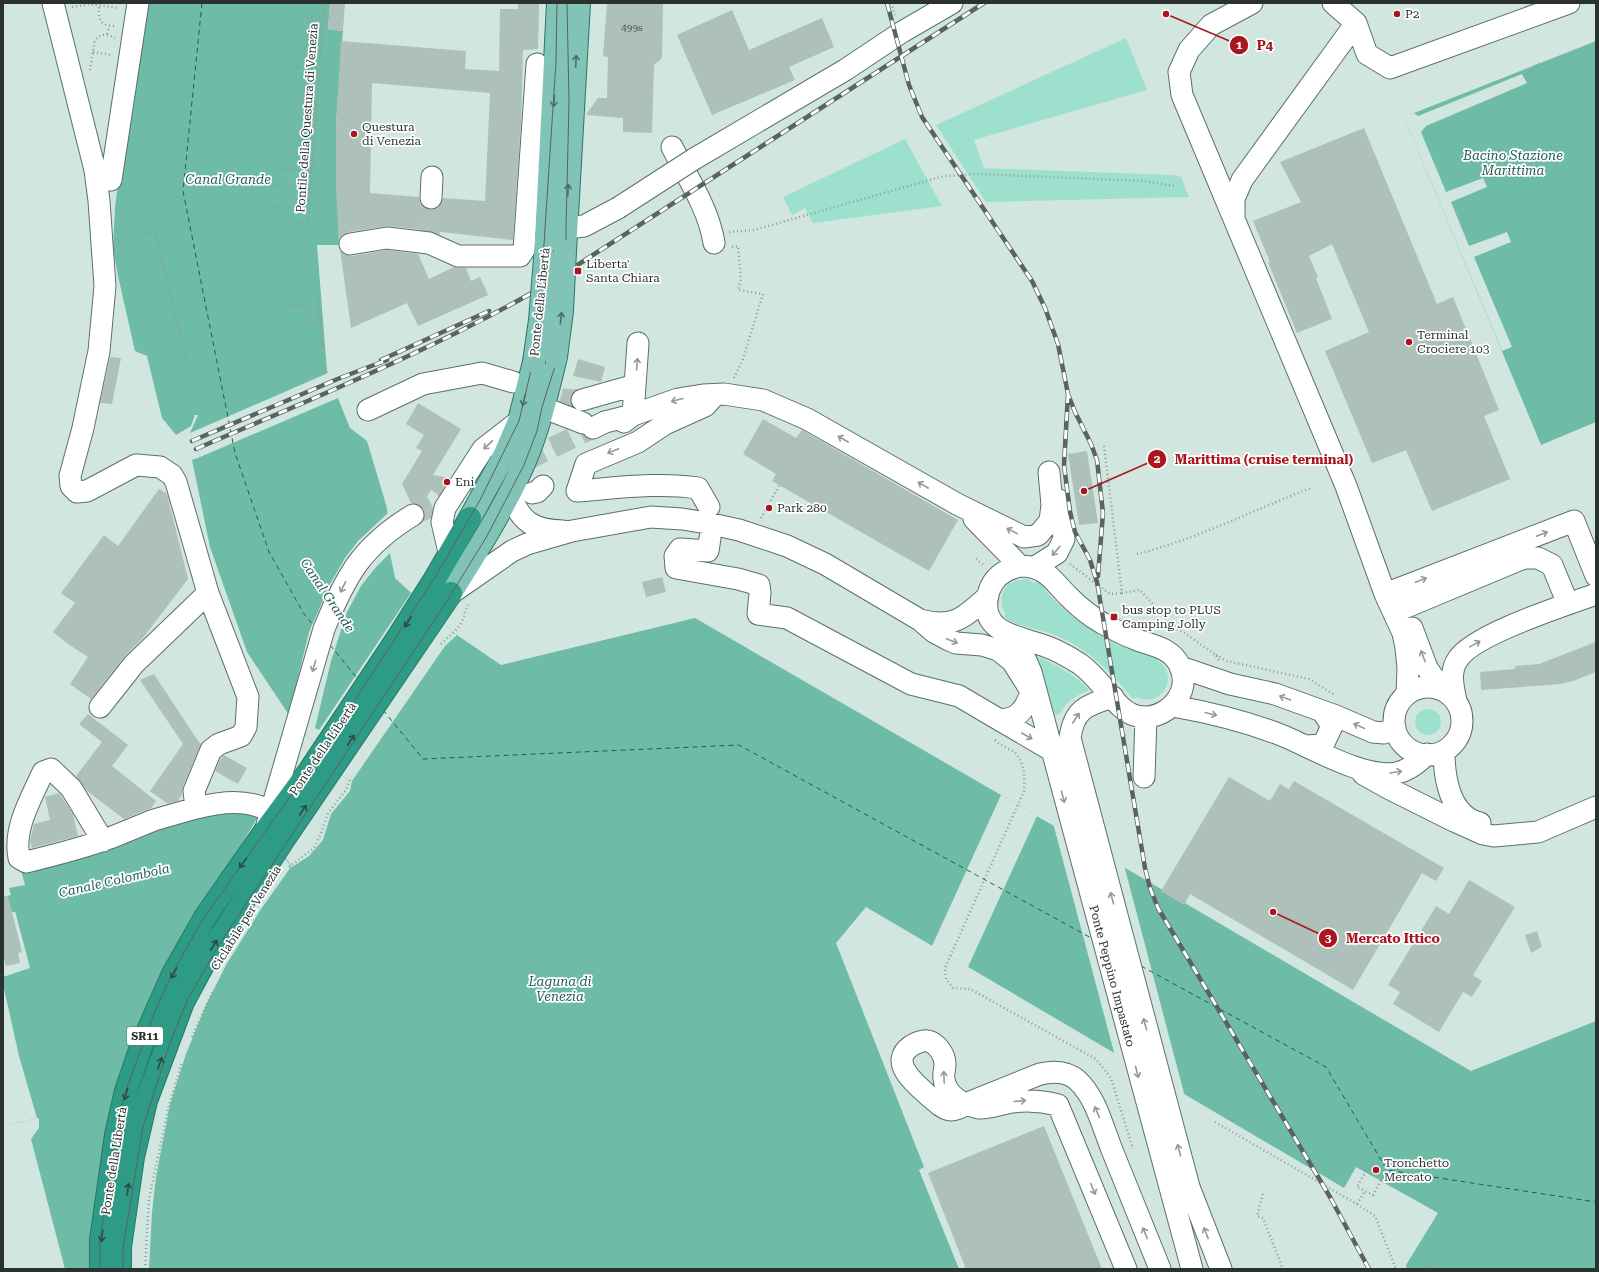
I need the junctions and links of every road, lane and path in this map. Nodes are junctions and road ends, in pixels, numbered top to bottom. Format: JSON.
{"nodes":[{"id":1,"x":324,"y":3,"type":"edge"},
{"id":2,"x":558,"y":3,"type":"edge"},
{"id":3,"x":579,"y":3,"type":"edge"},
{"id":4,"x":952,"y":3,"type":"edge"},
{"id":5,"x":1252,"y":3,"type":"edge"},
{"id":6,"x":1333,"y":3,"type":"edge"},
{"id":7,"x":1569,"y":3,"type":"edge"},
{"id":8,"x":90,"y":4,"type":"edge"},
{"id":9,"x":99,"y":4,"type":"edge"},
{"id":10,"x":62,"y":5,"type":"edge"},
{"id":11,"x":137,"y":7,"type":"edge"},
{"id":12,"x":299,"y":16,"type":"dead end"},
{"id":13,"x":323,"y":18,"type":"junction"},
{"id":14,"x":1356,"y":23,"type":"junction"},
{"id":15,"x":120,"y":24,"type":"dead end"},
{"id":16,"x":109,"y":26,"type":"junction"},
{"id":17,"x":297,"y":32,"type":"dead end"},
{"id":18,"x":107,"y":34,"type":"junction"},
{"id":19,"x":322,"y":35,"type":"junction"},
{"id":20,"x":117,"y":40,"type":"dead end"},
{"id":21,"x":296,"y":48,"type":"dead end"},
{"id":22,"x":321,"y":51,"type":"junction"},
{"id":23,"x":539,"y":63,"type":"junction"},
{"id":24,"x":1540,"y":63,"type":"dead end"},
{"id":25,"x":293,"y":66,"type":"dead end"},
{"id":26,"x":319,"y":69,"type":"junction"},
{"id":27,"x":88,"y":76,"type":"dead end"},
{"id":28,"x":1524,"y":77,"type":"dead end"},
{"id":29,"x":294,"y":85,"type":"dead end"},
{"id":30,"x":318,"y":86,"type":"junction"},
{"id":31,"x":294,"y":101,"type":"dead end"},
{"id":32,"x":317,"y":102,"type":"junction"},
{"id":33,"x":269,"y":117,"type":"dead end"},
{"id":34,"x":316,"y":119,"type":"junction"},
{"id":35,"x":337,"y":120,"type":"dead end"},
{"id":36,"x":291,"y":136,"type":"dead end"},
{"id":37,"x":314,"y":138,"type":"junction"},
{"id":38,"x":672,"y":146,"type":"dead end"},
{"id":39,"x":276,"y":151,"type":"dead end"},
{"id":40,"x":313,"y":155,"type":"junction"},
{"id":41,"x":275,"y":168,"type":"dead end"},
{"id":42,"x":312,"y":171,"type":"junction"},
{"id":43,"x":111,"y":180,"type":"dead end"},
{"id":44,"x":273,"y":185,"type":"dead end"},
{"id":45,"x":1176,"y":186,"type":"dead end"},
{"id":46,"x":311,"y":189,"type":"junction"},
{"id":47,"x":274,"y":207,"type":"dead end"},
{"id":48,"x":309,"y":210,"type":"junction"},
{"id":49,"x":274,"y":221,"type":"dead end"},
{"id":50,"x":1234,"y":224,"type":"junction"},
{"id":51,"x":559,"y":237,"type":"junction"},
{"id":52,"x":118,"y":242,"type":"dead end"},
{"id":53,"x":718,"y":242,"type":"junction"},
{"id":54,"x":350,"y":244,"type":"dead end"},
{"id":55,"x":318,"y":294,"type":"dead end"},
{"id":56,"x":319,"y":304,"type":"junction"},
{"id":57,"x":282,"y":306,"type":"dead end"},
{"id":58,"x":320,"y":322,"type":"junction"},
{"id":59,"x":297,"y":324,"type":"dead end"},
{"id":60,"x":322,"y":339,"type":"junction"},
{"id":61,"x":298,"y":341,"type":"dead end"},
{"id":62,"x":638,"y":343,"type":"dead end"},
{"id":63,"x":325,"y":348,"type":"dead end"},
{"id":64,"x":187,"y":362,"type":"dead end"},
{"id":65,"x":737,"y":374,"type":"dead end"},
{"id":66,"x":513,"y":382,"type":"tunnel mouth"},
{"id":67,"x":635,"y":386,"type":"junction"},
{"id":68,"x":716,"y":394,"type":"junction"},
{"id":69,"x":582,"y":400,"type":"tunnel mouth"},
{"id":70,"x":542,"y":407,"type":"junction"},
{"id":71,"x":368,"y":410,"type":"dead end"},
{"id":72,"x":633,"y":415,"type":"junction"},
{"id":73,"x":519,"y":422,"type":"junction"},
{"id":74,"x":779,"y":486,"type":"dead end"},
{"id":75,"x":1311,"y":488,"type":"dead end"},
{"id":76,"x":510,"y":492,"type":"junction"},
{"id":77,"x":957,"y":504,"type":"junction"},
{"id":78,"x":709,"y":507,"type":"dead end"},
{"id":79,"x":470,"y":518,"type":"joint"},
{"id":80,"x":760,"y":519,"type":"dead end"},
{"id":81,"x":414,"y":520,"type":"tunnel mouth"},
{"id":82,"x":572,"y":531,"type":"junction"},
{"id":83,"x":486,"y":535,"type":"junction"},
{"id":84,"x":709,"y":545,"type":"dead end"},
{"id":85,"x":523,"y":546,"type":"junction"},
{"id":86,"x":449,"y":552,"type":"junction"},
{"id":87,"x":1057,"y":553,"type":"junction"},
{"id":88,"x":1137,"y":554,"type":"dead end"},
{"id":89,"x":1028,"y":566,"type":"junction"},
{"id":90,"x":1596,"y":576,"type":"edge"},
{"id":91,"x":208,"y":593,"type":"junction"},
{"id":92,"x":1122,"y":593,"type":"dead end"},
{"id":93,"x":442,"y":594,"type":"junction"},
{"id":94,"x":1596,"y":594,"type":"edge"},
{"id":95,"x":988,"y":596,"type":"junction"},
{"id":96,"x":1395,"y":597,"type":"junction"},
{"id":97,"x":1568,"y":604,"type":"junction"},
{"id":98,"x":920,"y":620,"type":"junction"},
{"id":99,"x":462,"y":622,"type":"dead end"},
{"id":100,"x":951,"y":622,"type":"junction"},
{"id":101,"x":454,"y":632,"type":"dead end"},
{"id":102,"x":1006,"y":634,"type":"junction"},
{"id":103,"x":1180,"y":667,"type":"junction"},
{"id":104,"x":1407,"y":694,"type":"junction"},
{"id":105,"x":1448,"y":695,"type":"junction"},
{"id":106,"x":1034,"y":697,"type":"junction"},
{"id":107,"x":1113,"y":697,"type":"junction"},
{"id":108,"x":1173,"y":706,"type":"junction"},
{"id":109,"x":100,"y":707,"type":"dead end"},
{"id":110,"x":1322,"y":711,"type":"junction"},
{"id":111,"x":1146,"y":717,"type":"junction"},
{"id":112,"x":998,"y":719,"type":"junction"},
{"id":113,"x":1395,"y":727,"type":"junction"},
{"id":114,"x":1306,"y":746,"type":"junction"},
{"id":115,"x":1436,"y":752,"type":"junction"},
{"id":116,"x":1059,"y":755,"type":"junction"},
{"id":117,"x":1351,"y":766,"type":"junction"},
{"id":118,"x":1144,"y":777,"type":"dead end"},
{"id":119,"x":346,"y":790,"type":"dead end"},
{"id":120,"x":1596,"y":794,"type":"edge"},
{"id":121,"x":1022,"y":797,"type":"dead end"},
{"id":122,"x":1596,"y":807,"type":"edge"},
{"id":123,"x":196,"y":808,"type":"junction"},
{"id":124,"x":1454,"y":822,"type":"junction"},
{"id":125,"x":272,"y":828,"type":"junction"},
{"id":126,"x":103,"y":841,"type":"junction"},
{"id":127,"x":285,"y":873,"type":"dead end"},
{"id":128,"x":948,"y":959,"type":"dead end"},
{"id":129,"x":214,"y":988,"type":"dead end"},
{"id":130,"x":191,"y":1040,"type":"dead end"},
{"id":131,"x":183,"y":1060,"type":"dead end"},
{"id":132,"x":1215,"y":1122,"type":"dead end"},
{"id":133,"x":1180,"y":1190,"type":"junction"},
{"id":134,"x":1365,"y":1191,"type":"junction"},
{"id":135,"x":1263,"y":1194,"type":"dead end"},
{"id":136,"x":1357,"y":1204,"type":"junction"},
{"id":137,"x":1458,"y":1256,"type":"dead end"},
{"id":138,"x":102,"y":1269,"type":"edge"},
{"id":139,"x":120,"y":1269,"type":"edge"},
{"id":140,"x":145,"y":1269,"type":"edge"},
{"id":141,"x":1126,"y":1269,"type":"edge"},
{"id":142,"x":1160,"y":1269,"type":"edge"},
{"id":143,"x":1192,"y":1269,"type":"edge"},
{"id":144,"x":1221,"y":1269,"type":"edge"},
{"id":145,"x":1283,"y":1269,"type":"edge"},
{"id":146,"x":1396,"y":1269,"type":"edge"},
{"id":147,"x":1420,"y":1269,"type":"edge"}],
"edges":[{"from":1,"to":13,"type":"path","name":"Pontile della Questura di Venezia"},
{"from":2,"to":23,"type":"main road","name":"Ponte della Libertà"},
{"from":51,"to":3,"type":"main road","name":"Ponte della Libertà","one_way":true},
{"from":4,"to":51,"type":"street","bridge":true},
{"from":5,"to":50,"type":"street"},
{"from":6,"to":14,"type":"street"},
{"from":7,"to":14,"type":"street"},
{"from":8,"to":9,"type":"path"},
{"from":8,"to":10,"type":"path"},
{"from":9,"to":11,"type":"path"},
{"from":9,"to":16,"type":"path"},
{"from":10,"to":91,"type":"street"},
{"from":11,"to":43,"type":"street"},
{"from":12,"to":13,"type":"path"},
{"from":13,"to":19,"type":"path","name":"Pontile della Questura di Venezia"},
{"from":14,"to":50,"type":"street"},
{"from":15,"to":16,"type":"path"},
{"from":16,"to":18,"type":"path"},
{"from":17,"to":19,"type":"path"},
{"from":18,"to":20,"type":"path"},
{"from":18,"to":27,"type":"path"},
{"from":19,"to":22,"type":"path","name":"Pontile della Questura di Venezia"},
{"from":21,"to":22,"type":"path"},
{"from":22,"to":26,"type":"path","name":"Pontile della Questura di Venezia"},
{"from":23,"to":51,"type":"main road","name":"Ponte della Libertà","one_way":true},
{"from":23,"to":54,"type":"street"},
{"from":24,"to":28,"type":"path"},
{"from":25,"to":26,"type":"path"},
{"from":26,"to":30,"type":"path","name":"Pontile della Questura di Venezia"},
{"from":29,"to":30,"type":"path"},
{"from":30,"to":32,"type":"path","name":"Pontile della Questura di Venezia"},
{"from":31,"to":32,"type":"path"},
{"from":32,"to":34,"type":"path","name":"Pontile della Questura di Venezia"},
{"from":33,"to":34,"type":"path"},
{"from":34,"to":35,"type":"path"},
{"from":34,"to":37,"type":"path","name":"Pontile della Questura di Venezia"},
{"from":36,"to":37,"type":"path"},
{"from":37,"to":40,"type":"path","name":"Pontile della Questura di Venezia"},
{"from":38,"to":53,"type":"street"},
{"from":39,"to":40,"type":"path"},
{"from":40,"to":42,"type":"path","name":"Pontile della Questura di Venezia"},
{"from":41,"to":42,"type":"path"},
{"from":42,"to":46,"type":"path","name":"Pontile della Questura di Venezia"},
{"from":44,"to":46,"type":"path"},
{"from":45,"to":53,"type":"path"},
{"from":46,"to":48,"type":"path","name":"Pontile della Questura di Venezia"},
{"from":47,"to":48,"type":"path"},
{"from":48,"to":49,"type":"path","name":"Pontile della Questura di Venezia"},
{"from":50,"to":96,"type":"street"},
{"from":70,"to":51,"type":"main road","name":"Ponte della Libertà","one_way":true,"bridge":true},
{"from":51,"to":73,"type":"main road","name":"Ponte della Libertà","one_way":true,"bridge":true},
{"from":52,"to":64,"type":"path"},
{"from":53,"to":65,"type":"path"},
{"from":55,"to":56,"type":"path"},
{"from":56,"to":57,"type":"path"},
{"from":56,"to":58,"type":"path"},
{"from":58,"to":59,"type":"path"},
{"from":58,"to":60,"type":"path"},
{"from":60,"to":61,"type":"path"},
{"from":60,"to":63,"type":"path"},
{"from":67,"to":62,"type":"street","one_way":true},
{"from":66,"to":71,"type":"street"},
{"from":67,"to":69,"type":"street"},
{"from":67,"to":72,"type":"street"},
{"from":68,"to":72,"type":"street","one_way":true},
{"from":77,"to":68,"type":"street","one_way":true},
{"from":68,"to":78,"type":"street","one_way":true},
{"from":70,"to":72,"type":"street"},
{"from":70,"to":76,"type":"main road","name":"Ponte della Libertà"},
{"from":73,"to":79,"type":"main road","name":"Ponte della Libertà"},
{"from":73,"to":83,"type":"main road"},
{"from":73,"to":86,"type":"street","one_way":true},
{"from":74,"to":80,"type":"path"},
{"from":75,"to":88,"type":"path"},
{"from":76,"to":82,"type":"street"},
{"from":76,"to":83,"type":"main road","name":"Ponte della Libertà"},
{"from":77,"to":87,"type":"street"},
{"from":77,"to":89,"type":"street"},
{"from":79,"to":86,"type":"highway","name":"Ponte della Libertà"},
{"from":81,"to":125,"type":"street","one_way":true},
{"from":82,"to":85,"type":"street"},
{"from":82,"to":98,"type":"street"},
{"from":83,"to":85,"type":"street"},
{"from":83,"to":93,"type":"main road","name":"Ponte della Libertà"},
{"from":84,"to":112,"type":"street"},
{"from":85,"to":93,"type":"street"},
{"from":86,"to":93,"type":"highway","name":"Ponte della Libertà"},
{"from":87,"to":89,"type":"street"},
{"from":87,"to":92,"type":"path"},
{"from":89,"to":95,"type":"street"},
{"from":89,"to":103,"type":"street"},
{"from":96,"to":90,"type":"street","one_way":true},
{"from":91,"to":109,"type":"street"},
{"from":91,"to":123,"type":"street"},
{"from":93,"to":125,"type":"highway","name":"Ponte della Libertà","number":"SR11"},
{"from":94,"to":97,"type":"street"},
{"from":95,"to":100,"type":"street"},
{"from":95,"to":102,"type":"street"},
{"from":96,"to":97,"type":"street"},
{"from":96,"to":104,"type":"street"},
{"from":105,"to":96,"type":"street","one_way":true},
{"from":105,"to":97,"type":"street","one_way":true},
{"from":98,"to":100,"type":"street"},
{"from":98,"to":106,"type":"street","one_way":true},
{"from":99,"to":101,"type":"path"},
{"from":100,"to":102,"type":"street"},
{"from":102,"to":106,"type":"street"},
{"from":102,"to":107,"type":"street"},
{"from":103,"to":108,"type":"street"},
{"from":110,"to":103,"type":"street","one_way":true},
{"from":104,"to":105,"type":"street"},
{"from":104,"to":113,"type":"street"},
{"from":105,"to":115,"type":"street"},
{"from":106,"to":112,"type":"street"},
{"from":106,"to":116,"type":"street"},
{"from":107,"to":111,"type":"street"},
{"from":116,"to":107,"type":"street","one_way":true},
{"from":108,"to":111,"type":"street"},
{"from":108,"to":114,"type":"street","one_way":true},
{"from":113,"to":110,"type":"street","one_way":true},
{"from":110,"to":114,"type":"street"},
{"from":111,"to":118,"type":"street"},
{"from":112,"to":116,"type":"street","one_way":true},
{"from":113,"to":115,"type":"street"},
{"from":114,"to":117,"type":"street"},
{"from":117,"to":115,"type":"street","one_way":true},
{"from":115,"to":120,"type":"street"},
{"from":115,"to":124,"type":"street"},
{"from":116,"to":133,"type":"street","name":"Ponte Peppino Impastato"},
{"from":117,"to":124,"type":"street"},
{"from":119,"to":127,"type":"path","name":"Ciclabile per Venezia"},
{"from":121,"to":128,"type":"path"},
{"from":122,"to":124,"type":"street"},
{"from":123,"to":125,"type":"street"},
{"from":123,"to":126,"type":"street"},
{"from":125,"to":138,"type":"highway","name":"Ponte della Libertà","number":"SR11","one_way":true},
{"from":139,"to":125,"type":"highway","name":"Ponte della Libertà","number":"SR11","one_way":true},
{"from":126,"to":126,"type":"street"},
{"from":129,"to":130,"type":"path","name":"Ciclabile per Venezia"},
{"from":131,"to":140,"type":"path"},
{"from":132,"to":136,"type":"path"},
{"from":133,"to":143,"type":"street"},
{"from":144,"to":133,"type":"street","one_way":true},
{"from":134,"to":134,"type":"path"},
{"from":134,"to":136,"type":"path"},
{"from":135,"to":145,"type":"path"},
{"from":136,"to":146,"type":"path"},
{"from":137,"to":147,"type":"path"},
{"from":142,"to":141,"type":"street","one_way":true}]}
